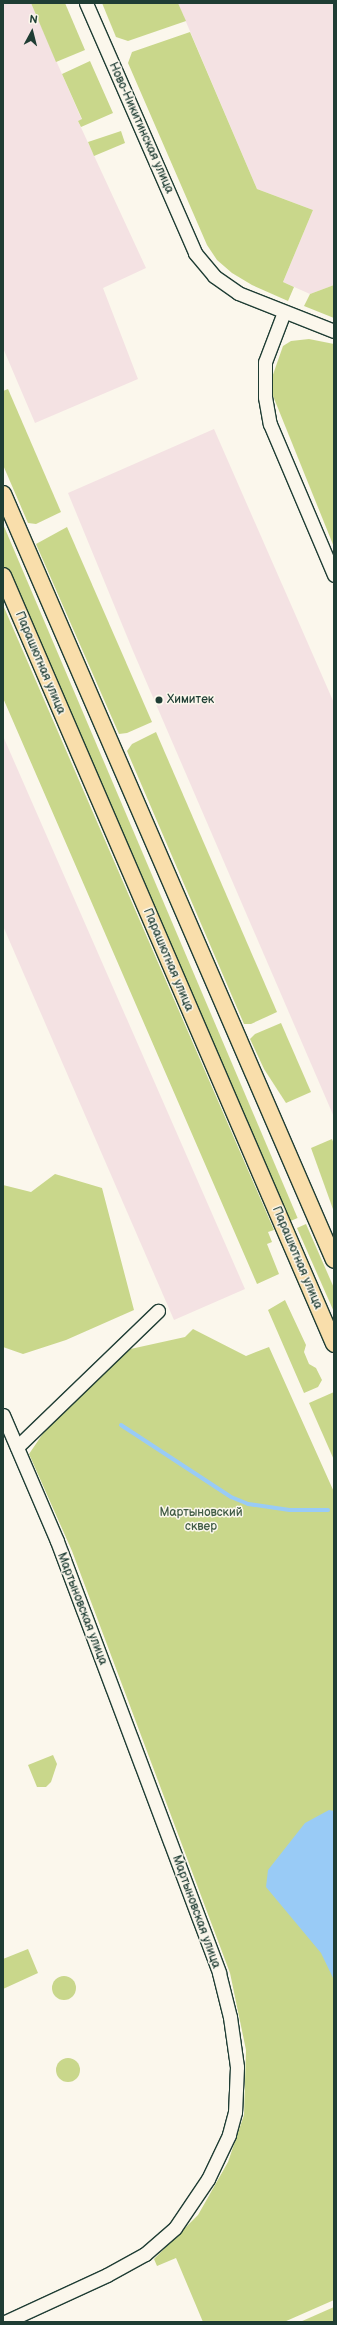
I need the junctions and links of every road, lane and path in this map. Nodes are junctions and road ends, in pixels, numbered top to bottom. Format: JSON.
{"nodes":[{"id":1,"x":86,"y":3,"type":"edge"},
{"id":2,"x":284,"y":312,"type":"junction"},
{"id":3,"x":334,"y":331,"type":"edge"},
{"id":4,"x":3,"y":494,"type":"edge"},
{"id":5,"x":3,"y":576,"type":"edge"},
{"id":6,"x":334,"y":576,"type":"edge"},
{"id":7,"x":334,"y":1260,"type":"edge"},
{"id":8,"x":158,"y":1311,"type":"dead end"},
{"id":9,"x":334,"y":1344,"type":"edge"},
{"id":10,"x":3,"y":1415,"type":"edge"},
{"id":11,"x":17,"y":1447,"type":"junction"},
{"id":12,"x":5,"y":2322,"type":"edge"}],
"edges":[{"from":1,"to":2,"type":"street","name":"Ново-Никитинская улица"},
{"from":2,"to":3,"type":"street","name":"Ново-Никитинская улица"},
{"from":2,"to":6,"type":"street"},
{"from":4,"to":7,"type":"main road"},
{"from":5,"to":9,"type":"main road","name":"Парашютная улица"},
{"from":8,"to":11,"type":"street"},
{"from":10,"to":11,"type":"street","name":"Мартыновская улица"},
{"from":11,"to":12,"type":"street","name":"Мартыновская улица"}]}
